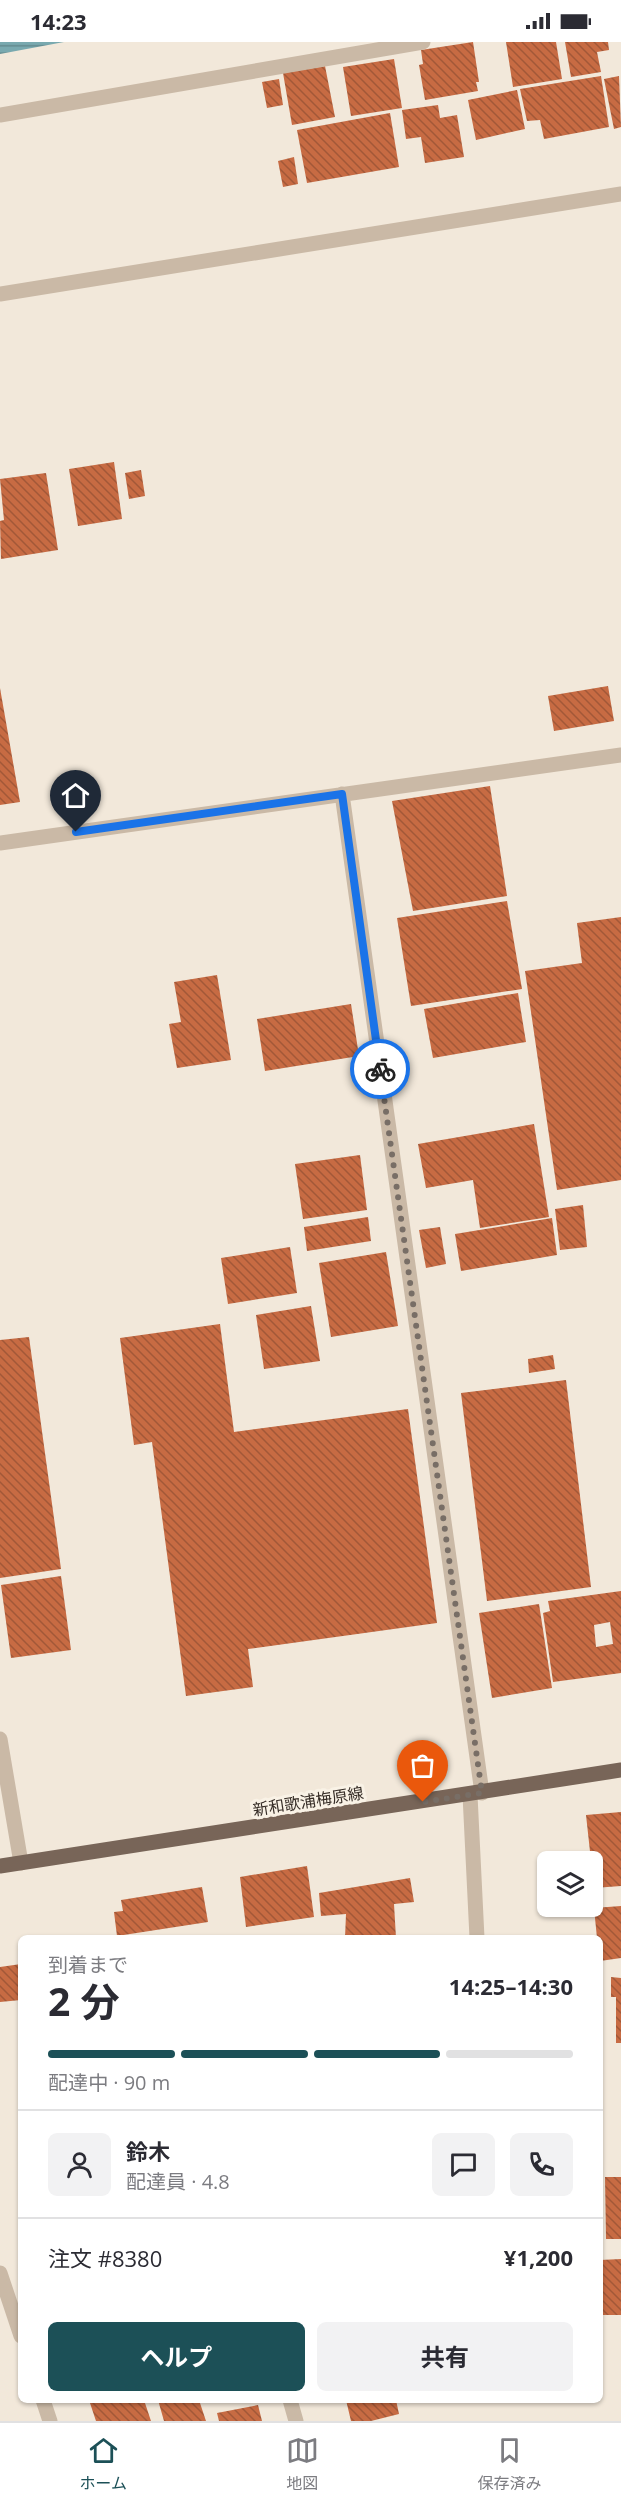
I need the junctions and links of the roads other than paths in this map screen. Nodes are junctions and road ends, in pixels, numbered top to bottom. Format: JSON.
{"nodes":[{"id":1,"x":423,"y":42,"type":"edge"},
{"id":2,"x":0,"y":115,"type":"edge"},
{"id":3,"x":621,"y":195,"type":"edge"},
{"id":4,"x":0,"y":294,"type":"edge"},
{"id":5,"x":621,"y":755,"type":"edge"},
{"id":6,"x":342,"y":794,"type":"junction"},
{"id":7,"x":0,"y":843,"type":"edge"},
{"id":8,"x":0,"y":1740,"type":"edge"},
{"id":9,"x":621,"y":1770,"type":"edge"},
{"id":10,"x":476,"y":1794,"type":"junction"},
{"id":11,"x":21,"y":1863,"type":"junction"},
{"id":12,"x":0,"y":1866,"type":"edge"},
{"id":13,"x":477,"y":1935,"type":"edge"},
{"id":14,"x":0,"y":2272,"type":"edge"},
{"id":15,"x":18,"y":2327,"type":"edge"},
{"id":16,"x":43,"y":2403,"type":"edge"},
{"id":17,"x":291,"y":2403,"type":"edge"},
{"id":18,"x":50,"y":2421,"type":"edge"},
{"id":19,"x":296,"y":2421,"type":"edge"}],
"edges":[{"from":1,"to":2,"type":"street"},
{"from":3,"to":4,"type":"street"},
{"from":5,"to":6,"type":"street"},
{"from":6,"to":7,"type":"street"},
{"from":6,"to":10,"type":"street"},
{"from":8,"to":11,"type":"street"},
{"from":9,"to":10,"type":"main road","name":"新和歌浦梅原線"},
{"from":10,"to":11,"type":"main road","name":"新和歌浦梅原線"},
{"from":10,"to":13,"type":"street"},
{"from":11,"to":12,"type":"main road","name":"新和歌浦梅原線"},
{"from":14,"to":15,"type":"street"},
{"from":16,"to":18,"type":"street"},
{"from":17,"to":19,"type":"street"}]}
